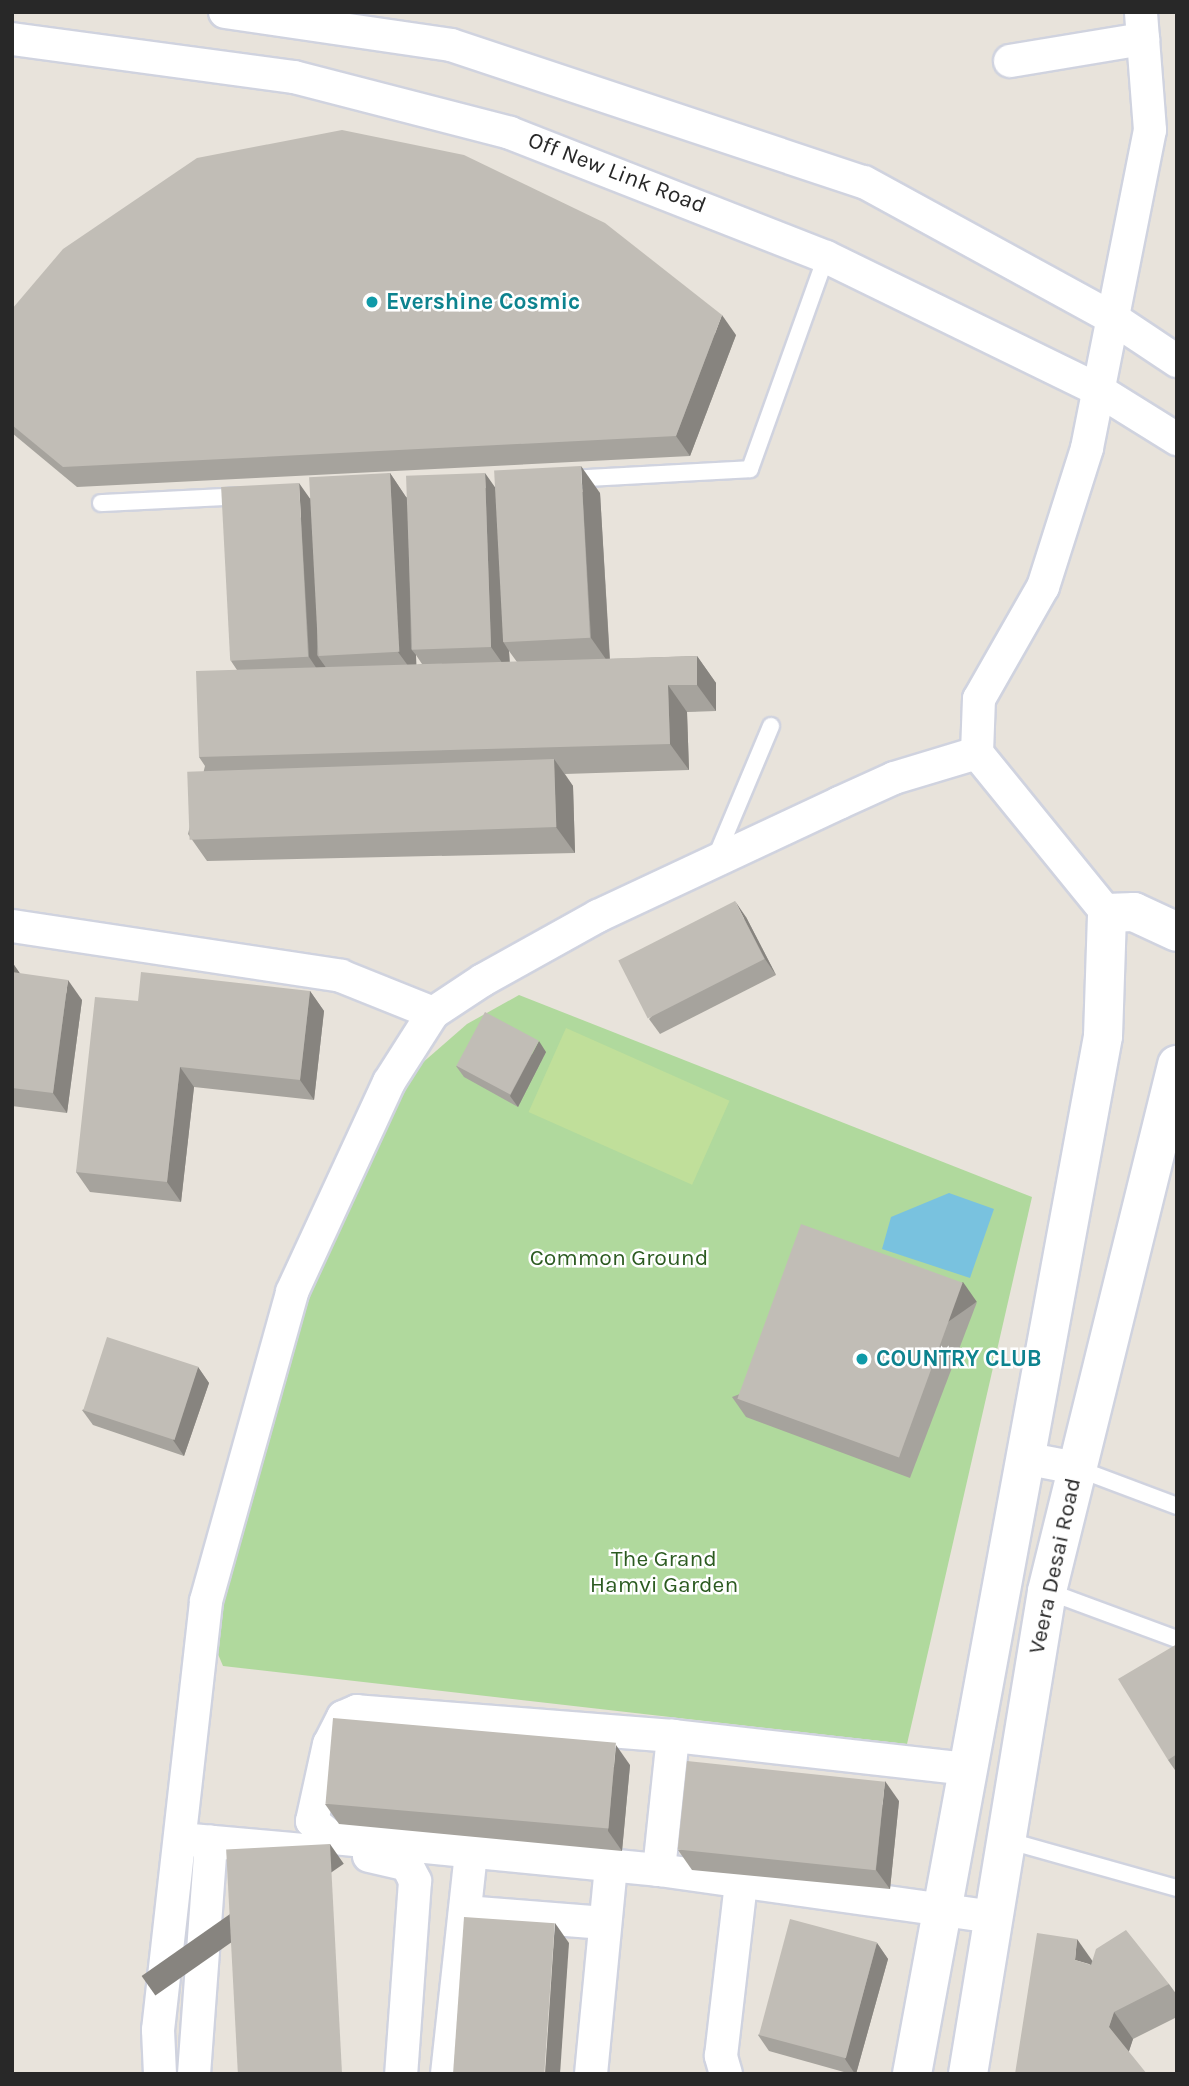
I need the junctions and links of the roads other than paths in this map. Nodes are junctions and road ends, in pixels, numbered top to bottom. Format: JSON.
{"nodes":[{"id":1,"x":225,"y":12,"type":"edge"},
{"id":2,"x":1142,"y":26,"type":"edge"},
{"id":3,"x":12,"y":39,"type":"edge"},
{"id":4,"x":1010,"y":61,"type":"dead end"},
{"id":5,"x":826,"y":257,"type":"junction"},
{"id":6,"x":1114,"y":319,"type":"junction"},
{"id":7,"x":1177,"y":362,"type":"edge"},
{"id":8,"x":1096,"y":388,"type":"junction"},
{"id":9,"x":1177,"y":439,"type":"edge"},
{"id":10,"x":543,"y":480,"type":"edge"},
{"id":11,"x":267,"y":494,"type":"edge"},
{"id":12,"x":101,"y":503,"type":"dead end"},
{"id":13,"x":772,"y":726,"type":"dead end"},
{"id":14,"x":976,"y":753,"type":"junction"},
{"id":15,"x":714,"y":862,"type":"junction"},
{"id":16,"x":1107,"y":913,"type":"junction"},
{"id":17,"x":12,"y":926,"type":"edge"},
{"id":18,"x":1177,"y":932,"type":"edge"},
{"id":19,"x":433,"y":1013,"type":"junction"},
{"id":20,"x":1177,"y":1065,"type":"edge"},
{"id":21,"x":1024,"y":1458,"type":"junction"},
{"id":22,"x":1076,"y":1468,"type":"junction"},
{"id":23,"x":1177,"y":1506,"type":"edge"},
{"id":24,"x":1047,"y":1591,"type":"junction"},
{"id":25,"x":1177,"y":1639,"type":"edge"},
{"id":26,"x":673,"y":1736,"type":"junction"},
{"id":27,"x":966,"y":1769,"type":"junction"},
{"id":28,"x":180,"y":1839,"type":"junction"},
{"id":29,"x":1003,"y":1840,"type":"junction"},
{"id":30,"x":211,"y":1842,"type":"junction"},
{"id":31,"x":471,"y":1852,"type":"junction"},
{"id":32,"x":611,"y":1865,"type":"junction"},
{"id":33,"x":659,"y":1870,"type":"junction"},
{"id":34,"x":741,"y":1882,"type":"junction"},
{"id":35,"x":1177,"y":1888,"type":"edge"},
{"id":36,"x":939,"y":1908,"type":"junction"},
{"id":37,"x":465,"y":1912,"type":"junction"},
{"id":38,"x":993,"y":1917,"type":"junction"},
{"id":39,"x":605,"y":1923,"type":"junction"},
{"id":40,"x":160,"y":2074,"type":"edge"},
{"id":41,"x":194,"y":2074,"type":"edge"},
{"id":42,"x":401,"y":2074,"type":"edge"},
{"id":43,"x":447,"y":2074,"type":"edge"},
{"id":44,"x":591,"y":2074,"type":"edge"},
{"id":45,"x":726,"y":2074,"type":"edge"},
{"id":46,"x":912,"y":2074,"type":"edge"},
{"id":47,"x":968,"y":2074,"type":"edge"}],
"edges":[{"from":1,"to":6,"type":"street"},
{"from":2,"to":4,"type":"street"},
{"from":2,"to":6,"type":"street"},
{"from":3,"to":5,"type":"street","name":"Off New Link Road"},
{"from":5,"to":8,"type":"street","name":"Off New Link Road"},
{"from":5,"to":10,"type":"lane"},
{"from":6,"to":7,"type":"street"},
{"from":6,"to":8,"type":"street"},
{"from":8,"to":9,"type":"street","name":"Off New Link Road"},
{"from":8,"to":14,"type":"street"},
{"from":11,"to":12,"type":"lane"},
{"from":13,"to":15,"type":"lane"},
{"from":14,"to":15,"type":"street"},
{"from":14,"to":16,"type":"street"},
{"from":15,"to":19,"type":"street"},
{"from":16,"to":18,"type":"street"},
{"from":16,"to":21,"type":"street"},
{"from":17,"to":19,"type":"street"},
{"from":19,"to":28,"type":"street"},
{"from":20,"to":22,"type":"street","name":"Veera Desai Road"},
{"from":21,"to":22,"type":"street"},
{"from":21,"to":27,"type":"street"},
{"from":22,"to":23,"type":"lane"},
{"from":22,"to":24,"type":"street","name":"Veera Desai Road"},
{"from":24,"to":25,"type":"lane"},
{"from":24,"to":29,"type":"street","name":"Veera Desai Road"},
{"from":26,"to":27,"type":"street"},
{"from":26,"to":31,"type":"street"},
{"from":26,"to":33,"type":"street"},
{"from":27,"to":36,"type":"street"},
{"from":28,"to":30,"type":"street"},
{"from":28,"to":40,"type":"street"},
{"from":29,"to":35,"type":"lane"},
{"from":29,"to":38,"type":"street","name":"Veera Desai Road"},
{"from":30,"to":41,"type":"street"},
{"from":30,"to":42,"type":"street"},
{"from":31,"to":32,"type":"street"},
{"from":31,"to":37,"type":"street"},
{"from":32,"to":33,"type":"street"},
{"from":32,"to":39,"type":"street"},
{"from":33,"to":34,"type":"street"},
{"from":34,"to":36,"type":"street"},
{"from":34,"to":45,"type":"street"},
{"from":36,"to":38,"type":"street"},
{"from":36,"to":46,"type":"street"},
{"from":37,"to":39,"type":"street"},
{"from":37,"to":43,"type":"street"},
{"from":38,"to":47,"type":"street","name":"Veera Desai Road"},
{"from":39,"to":44,"type":"street"}]}
